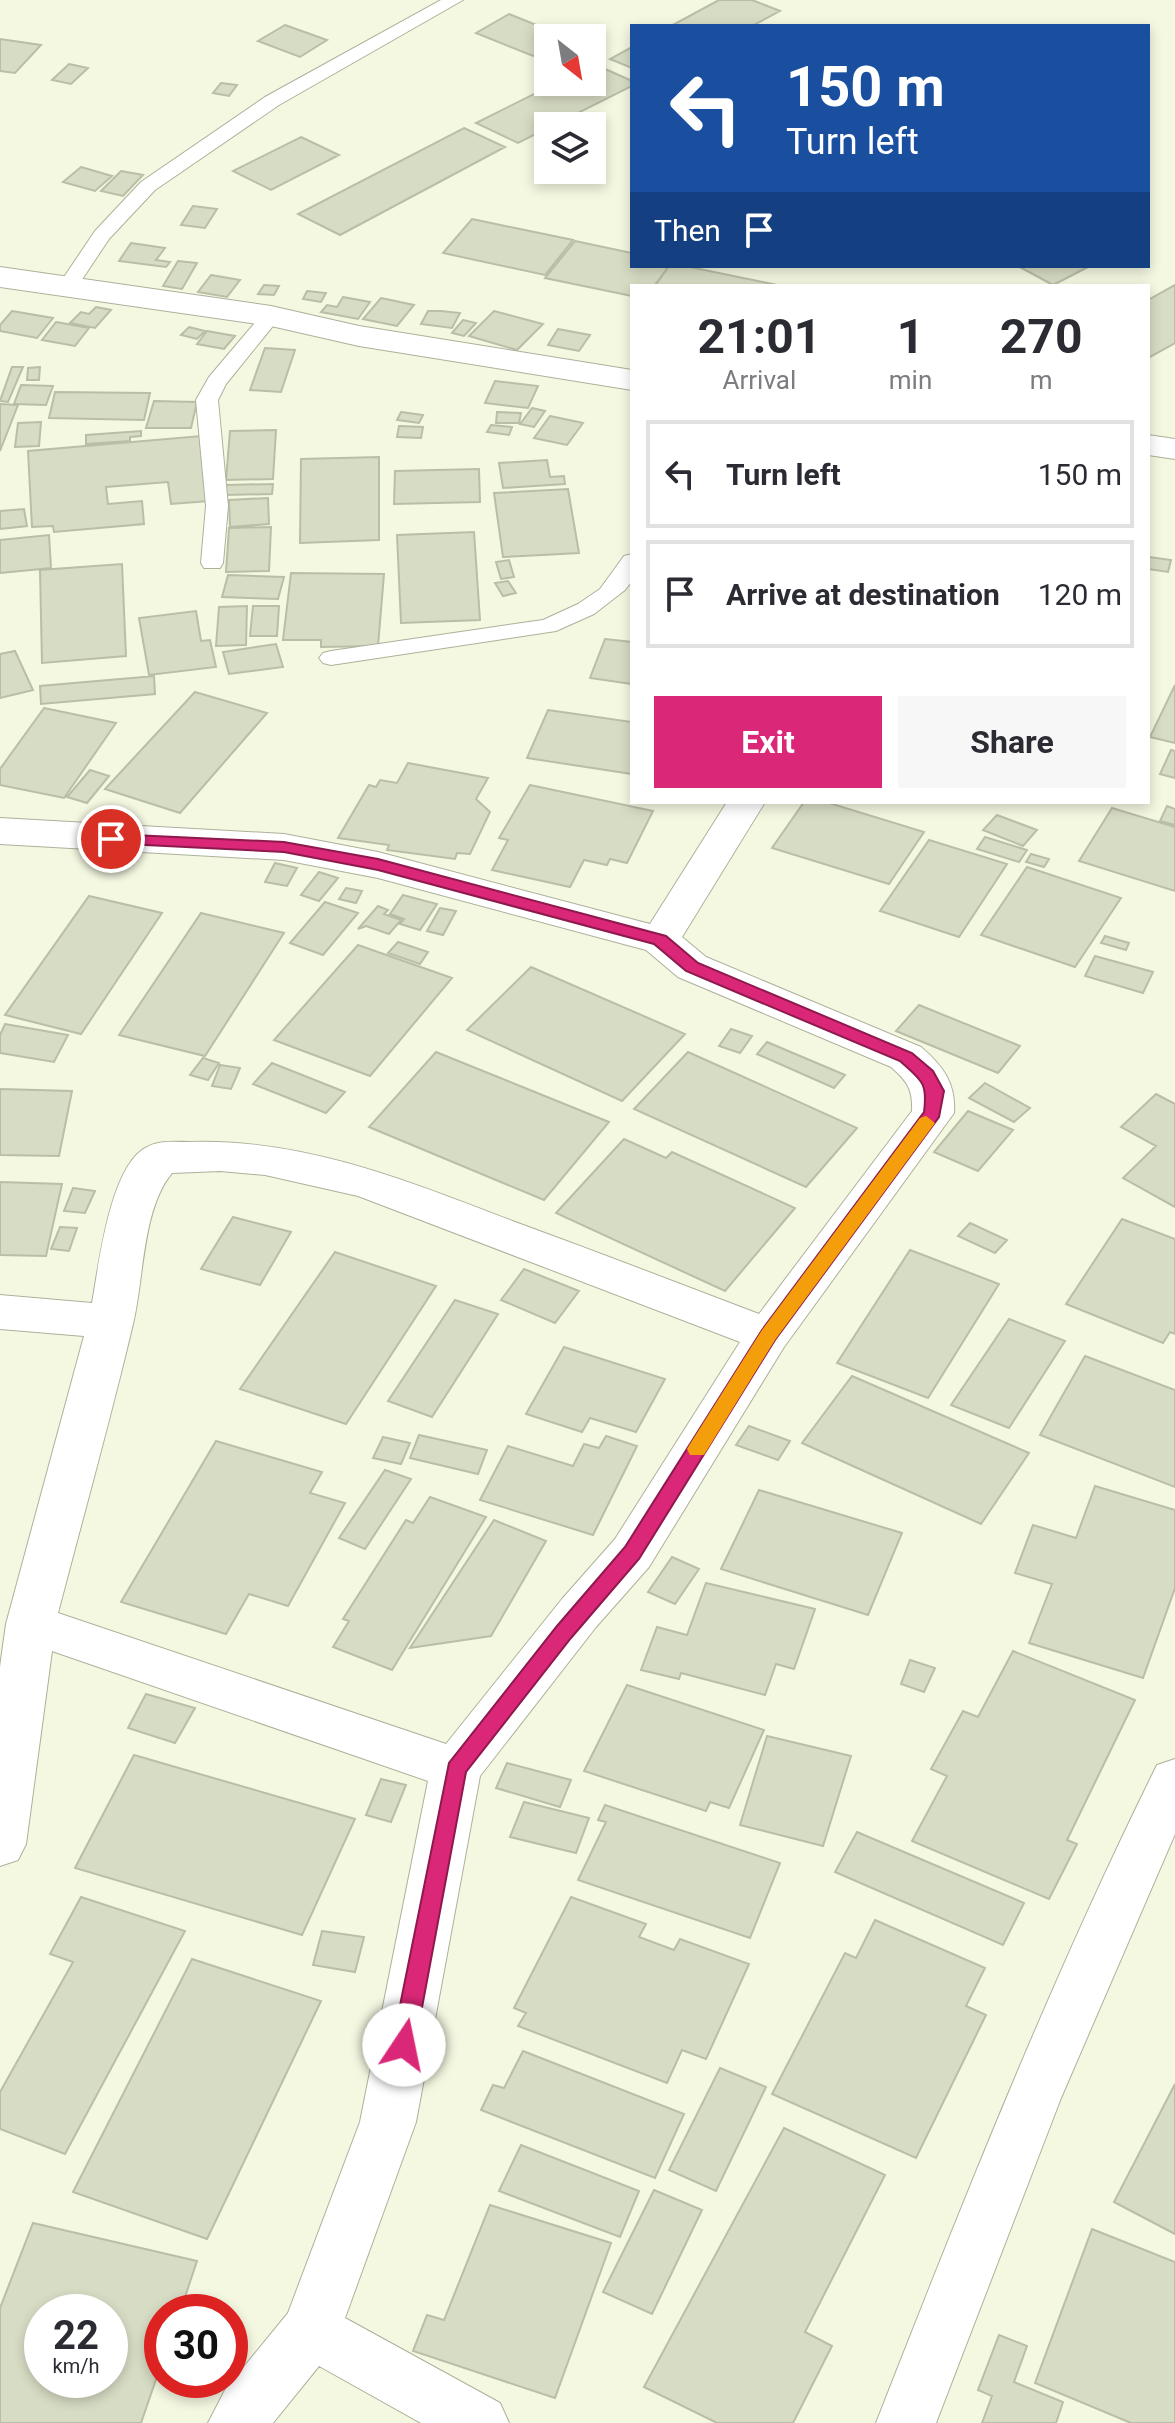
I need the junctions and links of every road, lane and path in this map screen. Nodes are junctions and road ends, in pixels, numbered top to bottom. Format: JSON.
{"nodes":[{"id":1,"x":454,"y":0,"type":"edge"},
{"id":2,"x":7,"y":277,"type":"edge"},
{"id":3,"x":68,"y":286,"type":"junction"},
{"id":4,"x":0,"y":308,"type":"edge"},
{"id":5,"x":271,"y":316,"type":"junction"},
{"id":6,"x":630,"y":380,"type":"edge"},
{"id":7,"x":1150,"y":445,"type":"edge"},
{"id":8,"x":1175,"y":449,"type":"edge"},
{"id":9,"x":212,"y":563,"type":"dead end"},
{"id":10,"x":630,"y":565,"type":"edge"},
{"id":11,"x":331,"y":658,"type":"dead end"},
{"id":12,"x":745,"y":804,"type":"edge"},
{"id":13,"x":0,"y":831,"type":"edge"},
{"id":14,"x":660,"y":940,"type":"junction"},
{"id":15,"x":0,"y":1312,"type":"edge"},
{"id":16,"x":111,"y":1321,"type":"junction"},
{"id":17,"x":768,"y":1335,"type":"junction"},
{"id":18,"x":31,"y":1624,"type":"junction"},
{"id":19,"x":456,"y":1769,"type":"junction"},
{"id":20,"x":1175,"y":1780,"type":"edge"},
{"id":21,"x":0,"y":1844,"type":"edge"},
{"id":22,"x":311,"y":2330,"type":"junction"},
{"id":23,"x":238,"y":2423,"type":"edge"},
{"id":24,"x":479,"y":2423,"type":"edge"},
{"id":25,"x":906,"y":2423,"type":"edge"}],
"edges":[{"from":1,"to":3,"type":"lane"},
{"from":2,"to":3,"type":"street"},
{"from":2,"to":4,"type":"street"},
{"from":3,"to":5,"type":"street"},
{"from":5,"to":6,"type":"street"},
{"from":5,"to":9,"type":"lane"},
{"from":7,"to":8,"type":"street"},
{"from":10,"to":11,"type":"lane"},
{"from":12,"to":14,"type":"street"},
{"from":13,"to":14,"type":"street"},
{"from":14,"to":17,"type":"street"},
{"from":15,"to":16,"type":"street"},
{"from":16,"to":17,"type":"street"},
{"from":16,"to":18,"type":"street"},
{"from":17,"to":19,"type":"street"},
{"from":18,"to":19,"type":"street"},
{"from":18,"to":21,"type":"street"},
{"from":19,"to":22,"type":"street"},
{"from":20,"to":25,"type":"street"},
{"from":22,"to":23,"type":"street"},
{"from":22,"to":24,"type":"street"}]}
